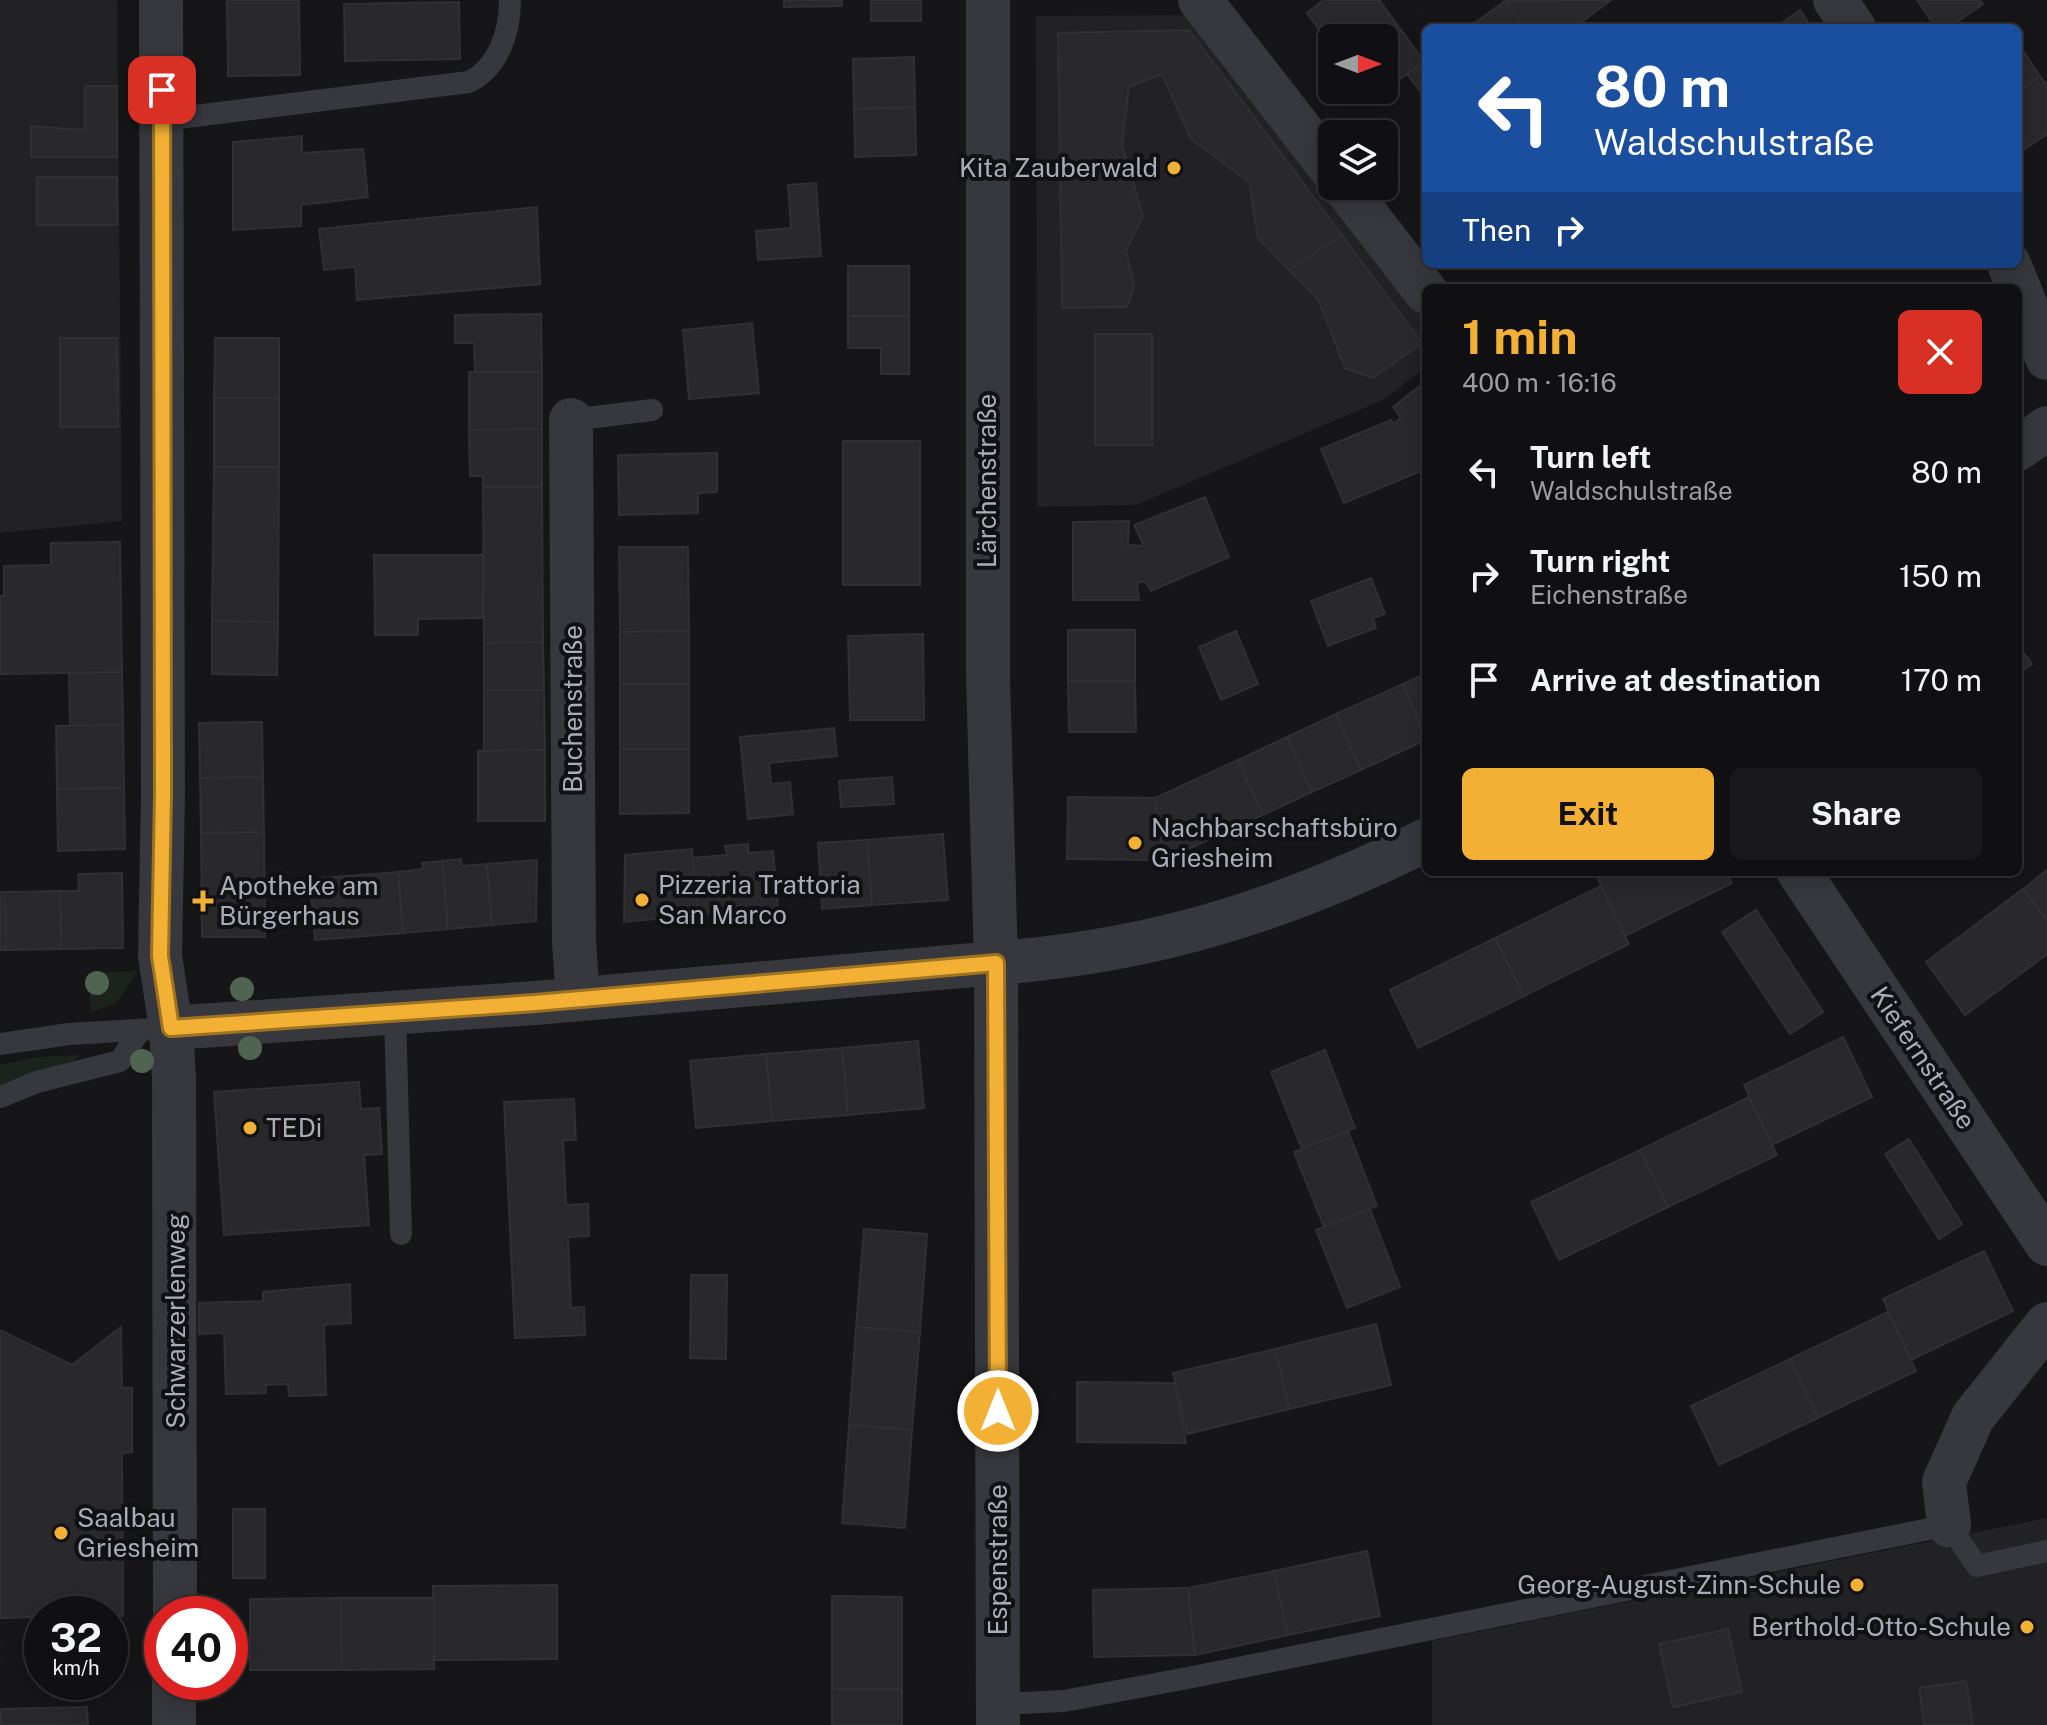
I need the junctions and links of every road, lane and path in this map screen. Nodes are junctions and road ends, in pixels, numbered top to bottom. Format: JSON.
{"nodes":[{"id":1,"x":161,"y":0,"type":"edge"},
{"id":2,"x":510,"y":0,"type":"edge"},
{"id":3,"x":988,"y":0,"type":"edge"},
{"id":4,"x":1200,"y":0,"type":"edge"},
{"id":5,"x":1835,"y":0,"type":"edge"},
{"id":6,"x":1851,"y":24,"type":"edge"},
{"id":7,"x":162,"y":120,"type":"junction"},
{"id":8,"x":1318,"y":152,"type":"edge"},
{"id":9,"x":1355,"y":200,"type":"edge"},
{"id":10,"x":1422,"y":287,"type":"edge"},
{"id":11,"x":2022,"y":296,"type":"edge"},
{"id":12,"x":2047,"y":358,"type":"edge"},
{"id":13,"x":652,"y":410,"type":"dead end"},
{"id":14,"x":571,"y":420,"type":"joint"},
{"id":15,"x":2047,"y":428,"type":"edge"},
{"id":16,"x":2022,"y":446,"type":"edge"},
{"id":17,"x":1422,"y":842,"type":"edge"},
{"id":18,"x":1802,"y":876,"type":"edge"},
{"id":19,"x":996,"y":963,"type":"junction"},
{"id":20,"x":578,"y":999,"type":"junction"},
{"id":21,"x":395,"y":1013,"type":"junction"},
{"id":22,"x":156,"y":1029,"type":"junction"},
{"id":23,"x":0,"y":1044,"type":"edge"},
{"id":24,"x":0,"y":1097,"type":"edge"},
{"id":25,"x":401,"y":1234,"type":"dead end"},
{"id":26,"x":2047,"y":1244,"type":"edge"},
{"id":27,"x":2047,"y":1324,"type":"edge"},
{"id":28,"x":1949,"y":1525,"type":"junction"},
{"id":29,"x":2047,"y":1551,"type":"edge"},
{"id":30,"x":175,"y":1596,"type":"edge"},
{"id":31,"x":174,"y":1700,"type":"edge"},
{"id":32,"x":998,"y":1715,"type":"edge"},
{"id":33,"x":174,"y":1725,"type":"edge"}],
"edges":[{"from":1,"to":7,"type":"street","name":"Schwarzerlenweg"},
{"from":2,"to":7,"type":"lane"},
{"from":3,"to":19,"type":"street","name":"Lärchenstraße"},
{"from":4,"to":8,"type":"street"},
{"from":5,"to":6,"type":"street"},
{"from":7,"to":22,"type":"street","name":"Schwarzerlenweg"},
{"from":9,"to":10,"type":"street"},
{"from":11,"to":12,"type":"street"},
{"from":13,"to":14,"type":"lane"},
{"from":14,"to":20,"type":"street","name":"Buchenstraße"},
{"from":15,"to":16,"type":"street"},
{"from":17,"to":19,"type":"street"},
{"from":18,"to":26,"type":"street","name":"Kiefernstraße"},
{"from":19,"to":20,"type":"street"},
{"from":19,"to":32,"type":"street","name":"Espenstraße"},
{"from":20,"to":21,"type":"street"},
{"from":21,"to":22,"type":"street"},
{"from":21,"to":25,"type":"lane"},
{"from":22,"to":23,"type":"lane"},
{"from":22,"to":24,"type":"lane"},
{"from":22,"to":30,"type":"street","name":"Schwarzerlenweg"},
{"from":27,"to":28,"type":"street"},
{"from":28,"to":29,"type":"lane"},
{"from":28,"to":32,"type":"lane"},
{"from":31,"to":33,"type":"street"}]}
